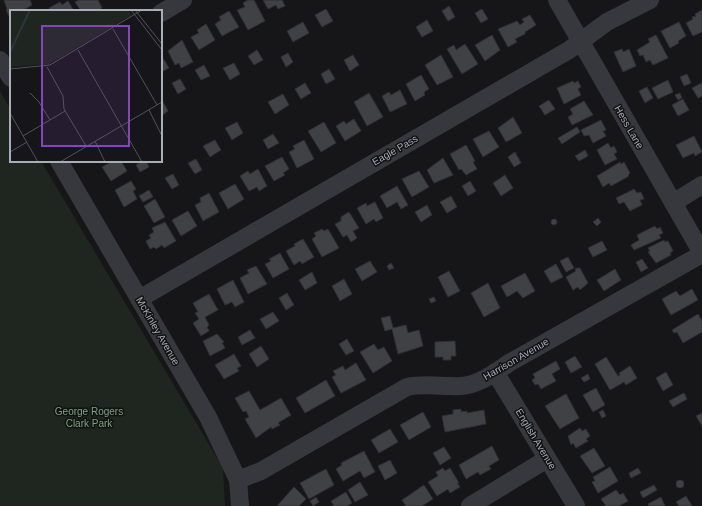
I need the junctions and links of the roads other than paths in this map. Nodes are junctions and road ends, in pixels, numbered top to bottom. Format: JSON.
{"nodes":[{"id":1,"x":183,"y":0,"type":"edge"},
{"id":2,"x":557,"y":0,"type":"edge"},
{"id":3,"x":650,"y":0,"type":"edge"},
{"id":4,"x":162,"y":12,"type":"edge"},
{"id":5,"x":580,"y":40,"type":"junction"},
{"id":6,"x":0,"y":60,"type":"edge"},
{"id":7,"x":10,"y":76,"type":"edge"},
{"id":8,"x":60,"y":162,"type":"edge"},
{"id":9,"x":702,"y":185,"type":"edge"},
{"id":10,"x":672,"y":203,"type":"junction"},
{"id":11,"x":702,"y":253,"type":"edge"},
{"id":12,"x":139,"y":298,"type":"junction"},
{"id":13,"x":495,"y":372,"type":"junction"},
{"id":14,"x":547,"y":459,"type":"junction"},
{"id":15,"x":238,"y":480,"type":"junction"},
{"id":16,"x":240,"y":506,"type":"edge"},
{"id":17,"x":470,"y":506,"type":"edge"},
{"id":18,"x":576,"y":506,"type":"edge"}],
"edges":[{"from":1,"to":4,"type":"street"},
{"from":2,"to":5,"type":"street","name":"Hess Lane"},
{"from":3,"to":5,"type":"street","name":"Eagle Pass"},
{"from":5,"to":10,"type":"street","name":"Hess Lane"},
{"from":5,"to":12,"type":"street","name":"Eagle Pass"},
{"from":6,"to":7,"type":"street"},
{"from":8,"to":12,"type":"street","name":"McKinley Avenue"},
{"from":9,"to":10,"type":"street"},
{"from":10,"to":11,"type":"street","name":"Hess Lane"},
{"from":11,"to":13,"type":"street","name":"Harrison Avenue"},
{"from":12,"to":15,"type":"street","name":"McKinley Avenue"},
{"from":13,"to":14,"type":"street","name":"English Avenue"},
{"from":13,"to":15,"type":"street","name":"Harrison Avenue"},
{"from":14,"to":17,"type":"street"},
{"from":14,"to":18,"type":"street","name":"English Avenue"},
{"from":15,"to":16,"type":"street","name":"McKinley Avenue"}]}
